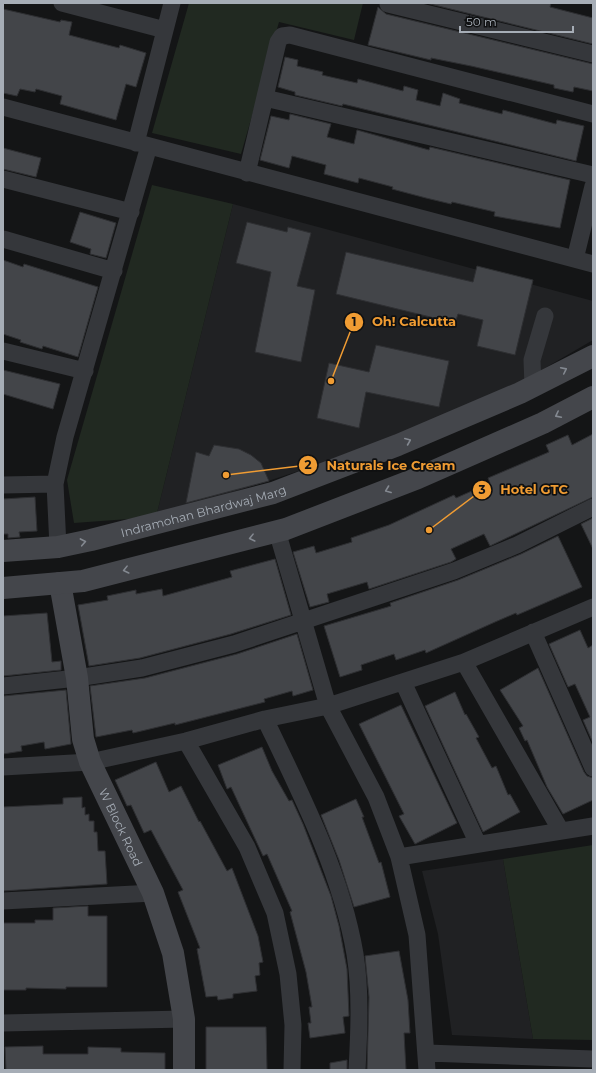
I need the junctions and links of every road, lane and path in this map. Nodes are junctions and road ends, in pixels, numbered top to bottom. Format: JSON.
{"nodes":[{"id":1,"x":62,"y":3,"type":"edge"},
{"id":2,"x":172,"y":3,"type":"edge"},
{"id":3,"x":388,"y":4,"type":"edge"},
{"id":4,"x":165,"y":30,"type":"junction"},
{"id":5,"x":593,"y":54,"type":"edge"},
{"id":6,"x":264,"y":98,"type":"junction"},
{"id":7,"x":3,"y":106,"type":"edge"},
{"id":8,"x":593,"y":114,"type":"edge"},
{"id":9,"x":143,"y":144,"type":"junction"},
{"id":10,"x":247,"y":173,"type":"junction"},
{"id":11,"x":593,"y":175,"type":"edge"},
{"id":12,"x":3,"y":179,"type":"edge"},
{"id":13,"x":593,"y":186,"type":"edge"},
{"id":14,"x":131,"y":212,"type":"junction"},
{"id":15,"x":3,"y":239,"type":"edge"},
{"id":16,"x":575,"y":259,"type":"junction"},
{"id":17,"x":593,"y":264,"type":"edge"},
{"id":18,"x":114,"y":271,"type":"junction"},
{"id":19,"x":545,"y":316,"type":"dead end"},
{"id":20,"x":3,"y":351,"type":"edge"},
{"id":21,"x":593,"y":356,"type":"edge"},
{"id":22,"x":85,"y":371,"type":"junction"},
{"id":23,"x":533,"y":386,"type":"junction"},
{"id":24,"x":593,"y":397,"type":"edge"},
{"id":25,"x":55,"y":484,"type":"junction"},
{"id":26,"x":3,"y":485,"type":"edge"},
{"id":27,"x":593,"y":507,"type":"edge"},
{"id":28,"x":277,"y":531,"type":"junction"},
{"id":29,"x":58,"y":547,"type":"junction"},
{"id":30,"x":3,"y":551,"type":"edge"},
{"id":31,"x":60,"y":583,"type":"junction"},
{"id":32,"x":3,"y":588,"type":"edge"},
{"id":33,"x":593,"y":607,"type":"edge"},
{"id":34,"x":304,"y":621,"type":"junction"},
{"id":35,"x":533,"y":632,"type":"junction"},
{"id":36,"x":464,"y":662,"type":"junction"},
{"id":37,"x":77,"y":678,"type":"junction"},
{"id":38,"x":403,"y":682,"type":"junction"},
{"id":39,"x":3,"y":686,"type":"edge"},
{"id":40,"x":328,"y":706,"type":"junction"},
{"id":41,"x":265,"y":719,"type":"junction"},
{"id":42,"x":186,"y":740,"type":"junction"},
{"id":43,"x":90,"y":762,"type":"junction"},
{"id":44,"x":3,"y":767,"type":"edge"},
{"id":45,"x":593,"y":768,"type":"edge"},
{"id":46,"x":593,"y":826,"type":"edge"},
{"id":47,"x":561,"y":831,"type":"junction"},
{"id":48,"x":478,"y":844,"type":"junction"},
{"id":49,"x":399,"y":857,"type":"junction"},
{"id":50,"x":153,"y":893,"type":"junction"},
{"id":51,"x":3,"y":901,"type":"edge"},
{"id":52,"x":184,"y":1019,"type":"junction"},
{"id":53,"x":3,"y":1023,"type":"edge"},
{"id":54,"x":593,"y":1058,"type":"edge"},
{"id":55,"x":427,"y":1062,"type":"edge"},
{"id":56,"x":500,"y":1063,"type":"edge"},
{"id":57,"x":575,"y":1064,"type":"edge"},
{"id":58,"x":184,"y":1070,"type":"edge"},
{"id":59,"x":292,"y":1070,"type":"edge"},
{"id":60,"x":357,"y":1070,"type":"edge"}],
"edges":[{"from":1,"to":4,"type":"street"},
{"from":2,"to":4,"type":"street"},
{"from":3,"to":5,"type":"street"},
{"from":4,"to":9,"type":"street"},
{"from":6,"to":8,"type":"street"},
{"from":6,"to":10,"type":"street"},
{"from":6,"to":11,"type":"street"},
{"from":7,"to":9,"type":"street"},
{"from":9,"to":10,"type":"street"},
{"from":9,"to":14,"type":"street"},
{"from":10,"to":16,"type":"street"},
{"from":12,"to":14,"type":"street"},
{"from":13,"to":16,"type":"street"},
{"from":14,"to":18,"type":"street"},
{"from":15,"to":18,"type":"street"},
{"from":16,"to":17,"type":"street"},
{"from":18,"to":22,"type":"street"},
{"from":19,"to":23,"type":"street"},
{"from":20,"to":22,"type":"street"},
{"from":23,"to":21,"type":"street","name":"Indramohan Bhardwaj Marg","one_way":true},
{"from":22,"to":25,"type":"street"},
{"from":29,"to":23,"type":"street","name":"Indramohan Bhardwaj Marg","one_way":true},
{"from":24,"to":28,"type":"street","one_way":true},
{"from":25,"to":26,"type":"street"},
{"from":25,"to":29,"type":"street"},
{"from":27,"to":34,"type":"street"},
{"from":28,"to":31,"type":"street","one_way":true},
{"from":28,"to":34,"type":"street"},
{"from":29,"to":30,"type":"street","name":"Indramohan Bhardwaj Marg"},
{"from":31,"to":32,"type":"street"},
{"from":31,"to":37,"type":"street","name":"W Block Road"},
{"from":33,"to":35,"type":"street"},
{"from":34,"to":37,"type":"street"},
{"from":34,"to":40,"type":"street"},
{"from":35,"to":36,"type":"street"},
{"from":35,"to":45,"type":"street"},
{"from":36,"to":38,"type":"street"},
{"from":36,"to":47,"type":"street"},
{"from":37,"to":39,"type":"street"},
{"from":37,"to":43,"type":"street","name":"W Block Road"},
{"from":38,"to":40,"type":"street"},
{"from":38,"to":48,"type":"street"},
{"from":40,"to":41,"type":"street"},
{"from":40,"to":49,"type":"street"},
{"from":41,"to":42,"type":"street"},
{"from":41,"to":60,"type":"street"},
{"from":42,"to":43,"type":"street"},
{"from":42,"to":59,"type":"street"},
{"from":43,"to":44,"type":"street"},
{"from":43,"to":50,"type":"street","name":"W Block Road"},
{"from":46,"to":47,"type":"street"},
{"from":47,"to":48,"type":"street"},
{"from":48,"to":49,"type":"street"},
{"from":49,"to":55,"type":"street"},
{"from":50,"to":51,"type":"street"},
{"from":50,"to":52,"type":"street","name":"W Block Road"},
{"from":52,"to":53,"type":"street"},
{"from":52,"to":58,"type":"street","name":"W Block Road"},
{"from":54,"to":57,"type":"street"},
{"from":55,"to":56,"type":"street"},
{"from":56,"to":57,"type":"street"}]}
